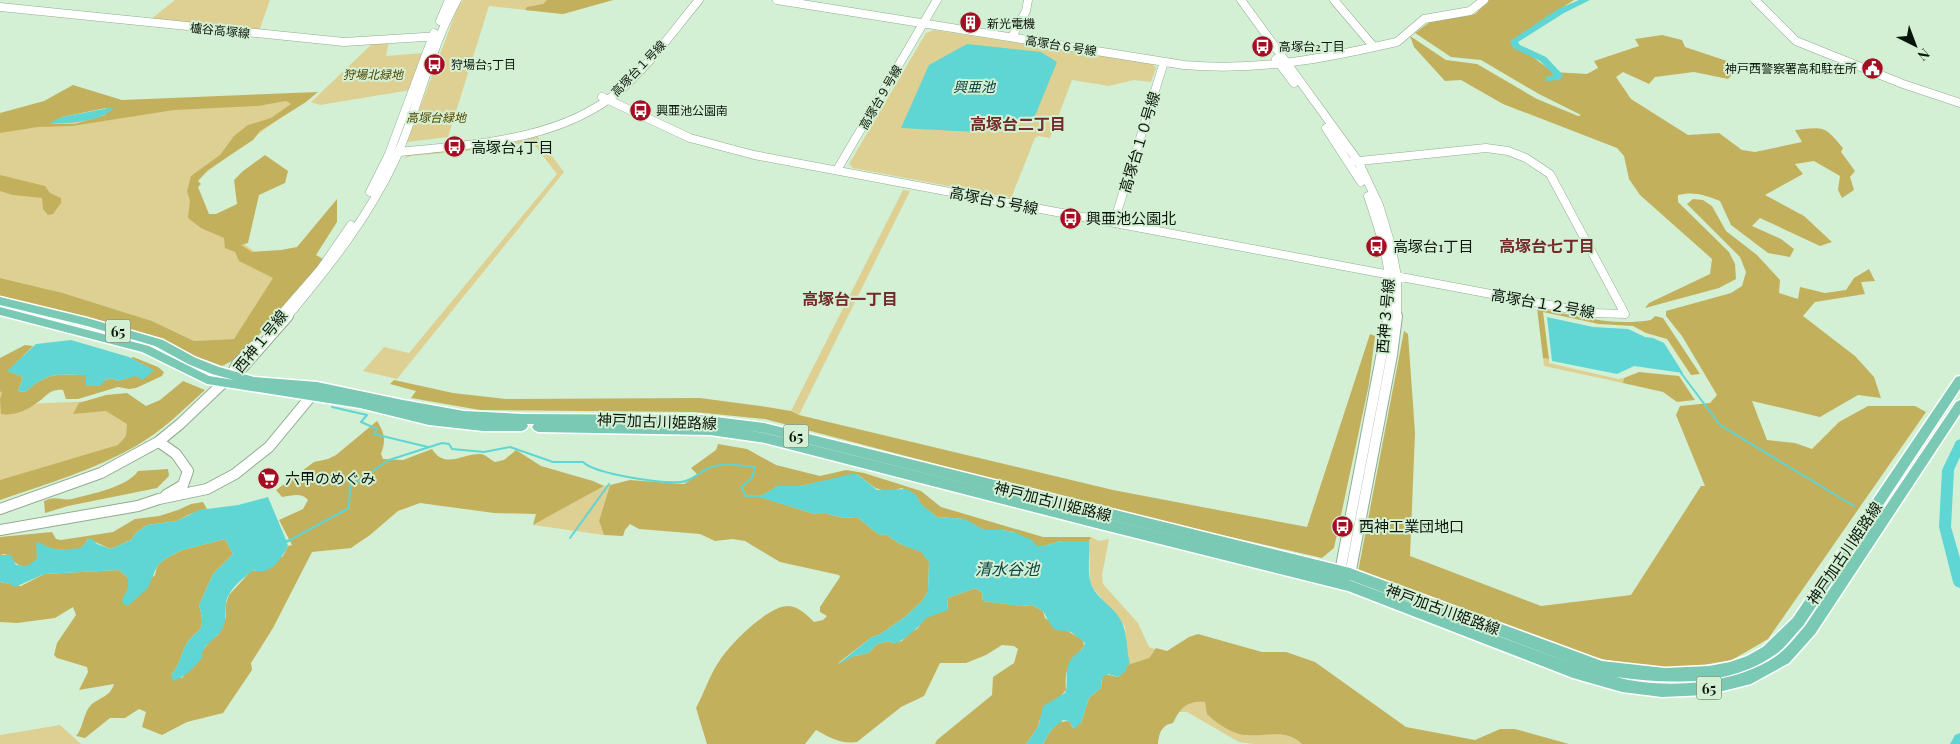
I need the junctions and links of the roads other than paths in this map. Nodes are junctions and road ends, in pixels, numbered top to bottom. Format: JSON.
{"nodes":[{"id":1,"x":449,"y":0,"type":"edge"},
{"id":2,"x":456,"y":0,"type":"edge"},
{"id":3,"x":692,"y":0,"type":"edge"},
{"id":4,"x":700,"y":0,"type":"edge"},
{"id":5,"x":777,"y":0,"type":"edge"},
{"id":6,"x":937,"y":0,"type":"edge"},
{"id":7,"x":1028,"y":0,"type":"edge"},
{"id":8,"x":1234,"y":0,"type":"edge"},
{"id":9,"x":1241,"y":0,"type":"edge"},
{"id":10,"x":1334,"y":0,"type":"edge"},
{"id":11,"x":1484,"y":0,"type":"edge"},
{"id":12,"x":1755,"y":0,"type":"edge"},
{"id":13,"x":0,"y":6,"type":"edge"},
{"id":14,"x":922,"y":24,"type":"junction"},
{"id":15,"x":382,"y":36,"type":"dead end"},
{"id":16,"x":436,"y":36,"type":"junction"},
{"id":17,"x":1012,"y":37,"type":"junction"},
{"id":18,"x":346,"y":38,"type":"dead end"},
{"id":19,"x":1374,"y":47,"type":"junction"},
{"id":20,"x":1164,"y":62,"type":"junction"},
{"id":21,"x":1282,"y":62,"type":"junction"},
{"id":22,"x":605,"y":98,"type":"junction"},
{"id":23,"x":1960,"y":103,"type":"edge"},
{"id":24,"x":394,"y":150,"type":"junction"},
{"id":25,"x":1354,"y":162,"type":"junction"},
{"id":26,"x":837,"y":170,"type":"junction"},
{"id":27,"x":1114,"y":222,"type":"junction"},
{"id":28,"x":1393,"y":275,"type":"junction"},
{"id":29,"x":0,"y":300,"type":"edge"},
{"id":30,"x":0,"y":310,"type":"edge"},
{"id":31,"x":227,"y":379,"type":"junction"},
{"id":32,"x":1960,"y":380,"type":"edge"},
{"id":33,"x":312,"y":394,"type":"junction"},
{"id":34,"x":1960,"y":405,"type":"edge"},
{"id":35,"x":159,"y":442,"type":"junction"},
{"id":36,"x":183,"y":485,"type":"junction"},
{"id":37,"x":189,"y":493,"type":"junction"},
{"id":38,"x":159,"y":499,"type":"junction"},
{"id":39,"x":0,"y":509,"type":"edge"},
{"id":40,"x":0,"y":530,"type":"edge"},
{"id":41,"x":1344,"y":578,"type":"junction"}],
"edges":[{"from":1,"to":16,"type":"street","name":"西神１号線"},
{"from":2,"to":16,"type":"street","name":"西神１号線"},
{"from":3,"to":22,"type":"street","name":"高塚台１号線"},
{"from":4,"to":22,"type":"street","name":"高塚台１号線"},
{"from":5,"to":14,"type":"street","name":"高塚台６号線"},
{"from":6,"to":14,"type":"street","name":"高塚台９号線"},
{"from":7,"to":17,"type":"street"},
{"from":8,"to":21,"type":"street","name":"西神３号線"},
{"from":9,"to":21,"type":"street","name":"西神３号線"},
{"from":10,"to":19,"type":"street"},
{"from":11,"to":19,"type":"street","name":"高塚台６号線"},
{"from":12,"to":23,"type":"street"},
{"from":13,"to":16,"type":"street","name":"櫨谷高塚線"},
{"from":14,"to":17,"type":"street","name":"高塚台６号線"},
{"from":14,"to":26,"type":"street","name":"高塚台９号線"},
{"from":15,"to":18,"type":"street"},
{"from":16,"to":24,"type":"street","name":"西神１号線"},
{"from":17,"to":20,"type":"street","name":"高塚台６号線"},
{"from":19,"to":21,"type":"street","name":"高塚台６号線"},
{"from":20,"to":21,"type":"street","name":"高塚台６号線"},
{"from":20,"to":27,"type":"street","name":"高塚台１０号線"},
{"from":21,"to":25,"type":"street","name":"西神３号線"},
{"from":22,"to":24,"type":"street","name":"高塚台１号線"},
{"from":22,"to":26,"type":"street","name":"高塚台５号線"},
{"from":24,"to":31,"type":"street","name":"西神１号線"},
{"from":25,"to":28,"type":"street","name":"西神３号線"},
{"from":25,"to":28,"type":"street","name":"高塚台１２号線"},
{"from":26,"to":27,"type":"street","name":"高塚台５号線"},
{"from":27,"to":28,"type":"street","name":"高塚台５号線"},
{"from":28,"to":41,"type":"street","name":"西神３号線"},
{"from":29,"to":31,"type":"main road","name":"神戸加古川姫路線","number":"65"},
{"from":30,"to":31,"type":"main road","name":"神戸加古川姫路線","number":"65"},
{"from":31,"to":33,"type":"main road","name":"神戸加古川姫路線","number":"65"},
{"from":31,"to":35,"type":"street","name":"西神１号線"},
{"from":31,"to":41,"type":"main road","name":"神戸加古川姫路線","number":"65"},
{"from":32,"to":41,"type":"main road","name":"神戸加古川姫路線","number":"65"},
{"from":33,"to":37,"type":"street"},
{"from":33,"to":41,"type":"main road","name":"神戸加古川姫路線","number":"65"},
{"from":34,"to":41,"type":"main road","name":"神戸加古川姫路線","number":"65"},
{"from":35,"to":36,"type":"street"},
{"from":35,"to":39,"type":"street","name":"西神１号線"},
{"from":36,"to":37,"type":"street"},
{"from":36,"to":38,"type":"street"},
{"from":37,"to":38,"type":"street"},
{"from":38,"to":40,"type":"street"}]}
